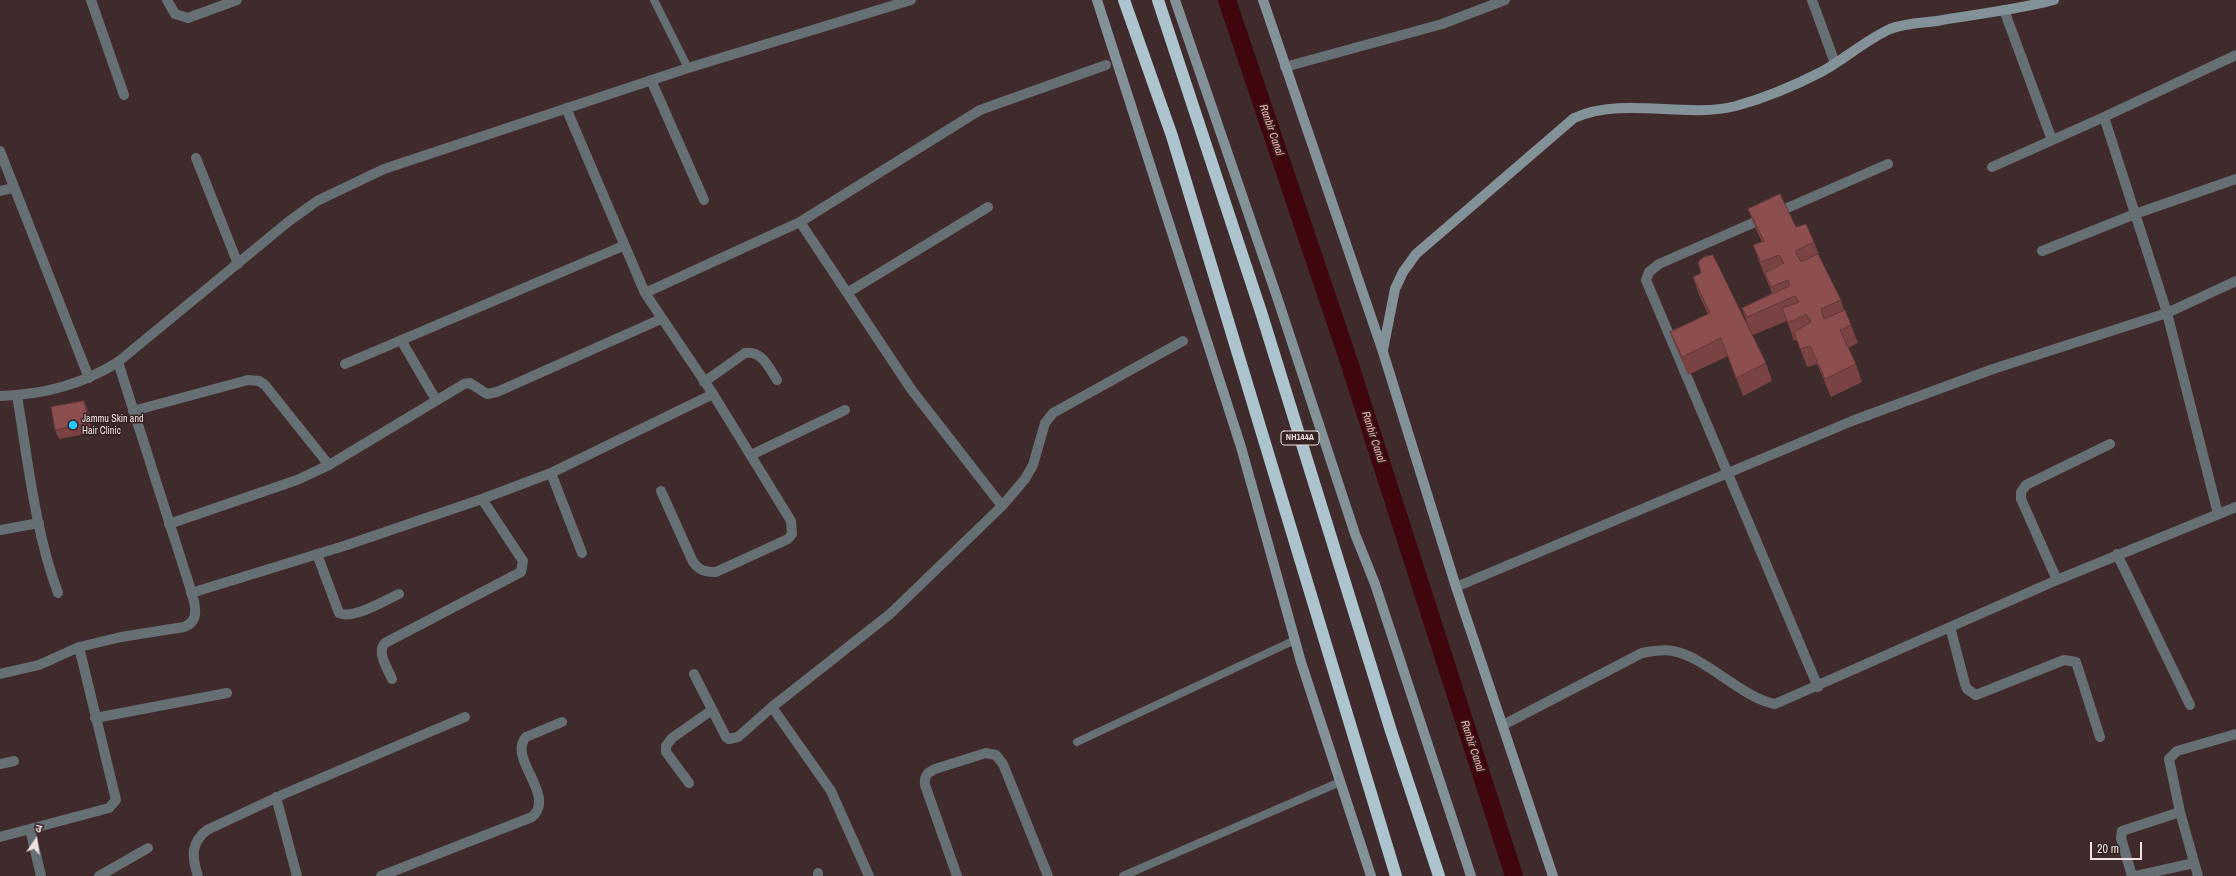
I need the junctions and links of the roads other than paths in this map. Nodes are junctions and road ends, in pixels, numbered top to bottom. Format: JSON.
{"nodes":[{"id":1,"x":91,"y":0,"type":"edge"},
{"id":2,"x":167,"y":0,"type":"edge"},
{"id":3,"x":235,"y":0,"type":"edge"},
{"id":4,"x":654,"y":0,"type":"edge"},
{"id":5,"x":911,"y":0,"type":"edge"},
{"id":6,"x":1097,"y":0,"type":"edge"},
{"id":7,"x":1124,"y":0,"type":"edge"},
{"id":8,"x":1158,"y":0,"type":"edge"},
{"id":9,"x":1175,"y":0,"type":"edge"},
{"id":10,"x":1263,"y":0,"type":"edge"},
{"id":11,"x":1505,"y":0,"type":"edge"},
{"id":12,"x":1812,"y":0,"type":"edge"},
{"id":13,"x":2054,"y":0,"type":"edge"},
{"id":14,"x":2026,"y":3,"type":"edge"},
{"id":15,"x":2004,"y":10,"type":"junction"},
{"id":16,"x":2236,"y":54,"type":"edge"},
{"id":17,"x":1835,"y":63,"type":"junction"},
{"id":18,"x":1106,"y":65,"type":"dead end"},
{"id":19,"x":1286,"y":67,"type":"junction"},
{"id":20,"x":688,"y":68,"type":"junction"},
{"id":21,"x":651,"y":80,"type":"junction"},
{"id":22,"x":124,"y":95,"type":"dead end"},
{"id":23,"x":566,"y":108,"type":"junction"},
{"id":24,"x":2104,"y":118,"type":"junction"},
{"id":25,"x":2052,"y":140,"type":"junction"},
{"id":26,"x":0,"y":151,"type":"edge"},
{"id":27,"x":196,"y":158,"type":"dead end"},
{"id":28,"x":1888,"y":164,"type":"dead end"},
{"id":29,"x":1992,"y":167,"type":"dead end"},
{"id":30,"x":2236,"y":179,"type":"edge"},
{"id":31,"x":13,"y":188,"type":"junction"},
{"id":32,"x":0,"y":191,"type":"edge"},
{"id":33,"x":704,"y":200,"type":"dead end"},
{"id":34,"x":988,"y":206,"type":"dead end"},
{"id":35,"x":2135,"y":214,"type":"junction"},
{"id":36,"x":800,"y":222,"type":"junction"},
{"id":37,"x":623,"y":246,"type":"junction"},
{"id":38,"x":2042,"y":251,"type":"dead end"},
{"id":39,"x":238,"y":264,"type":"junction"},
{"id":40,"x":2236,"y":281,"type":"edge"},
{"id":41,"x":645,"y":293,"type":"junction"},
{"id":42,"x":846,"y":293,"type":"junction"},
{"id":43,"x":2167,"y":313,"type":"junction"},
{"id":44,"x":661,"y":319,"type":"junction"},
{"id":45,"x":401,"y":340,"type":"junction"},
{"id":46,"x":1183,"y":342,"type":"dead end"},
{"id":47,"x":1382,"y":352,"type":"junction"},
{"id":48,"x":118,"y":362,"type":"junction"},
{"id":49,"x":345,"y":364,"type":"dead end"},
{"id":50,"x":89,"y":378,"type":"junction"},
{"id":51,"x":777,"y":380,"type":"dead end"},
{"id":52,"x":704,"y":382,"type":"junction"},
{"id":53,"x":713,"y":394,"type":"junction"},
{"id":54,"x":0,"y":396,"type":"edge"},
{"id":55,"x":16,"y":396,"type":"junction"},
{"id":56,"x":436,"y":400,"type":"junction"},
{"id":57,"x":845,"y":410,"type":"dead end"},
{"id":58,"x":133,"y":411,"type":"junction"},
{"id":59,"x":2110,"y":444,"type":"dead end"},
{"id":60,"x":750,"y":455,"type":"junction"},
{"id":61,"x":329,"y":465,"type":"junction"},
{"id":62,"x":551,"y":473,"type":"junction"},
{"id":63,"x":1729,"y":473,"type":"junction"},
{"id":64,"x":661,"y":491,"type":"dead end"},
{"id":65,"x":482,"y":499,"type":"junction"},
{"id":66,"x":1002,"y":506,"type":"junction"},
{"id":67,"x":2236,"y":507,"type":"edge"},
{"id":68,"x":2218,"y":514,"type":"junction"},
{"id":69,"x":39,"y":523,"type":"junction"},
{"id":70,"x":169,"y":524,"type":"junction"},
{"id":71,"x":0,"y":530,"type":"edge"},
{"id":72,"x":582,"y":553,"type":"dead end"},
{"id":73,"x":317,"y":554,"type":"junction"},
{"id":74,"x":2117,"y":554,"type":"junction"},
{"id":75,"x":2057,"y":580,"type":"junction"},
{"id":76,"x":1456,"y":587,"type":"junction"},
{"id":77,"x":58,"y":593,"type":"dead end"},
{"id":78,"x":191,"y":593,"type":"junction"},
{"id":79,"x":399,"y":594,"type":"dead end"},
{"id":80,"x":1950,"y":628,"type":"junction"},
{"id":81,"x":1295,"y":640,"type":"junction"},
{"id":82,"x":78,"y":647,"type":"junction"},
{"id":83,"x":0,"y":674,"type":"edge"},
{"id":84,"x":694,"y":674,"type":"dead end"},
{"id":85,"x":392,"y":678,"type":"dead end"},
{"id":86,"x":1818,"y":687,"type":"junction"},
{"id":87,"x":227,"y":693,"type":"dead end"},
{"id":88,"x":2190,"y":705,"type":"dead end"},
{"id":89,"x":772,"y":707,"type":"junction"},
{"id":90,"x":712,"y":710,"type":"junction"},
{"id":91,"x":465,"y":717,"type":"dead end"},
{"id":92,"x":95,"y":718,"type":"junction"},
{"id":93,"x":562,"y":722,"type":"dead end"},
{"id":94,"x":1503,"y":725,"type":"junction"},
{"id":95,"x":2236,"y":734,"type":"edge"},
{"id":96,"x":2100,"y":738,"type":"dead end"},
{"id":97,"x":1077,"y":742,"type":"dead end"},
{"id":98,"x":14,"y":761,"type":"dead end"},
{"id":99,"x":0,"y":764,"type":"edge"},
{"id":100,"x":1340,"y":782,"type":"junction"},
{"id":101,"x":689,"y":783,"type":"dead end"},
{"id":102,"x":276,"y":798,"type":"junction"},
{"id":103,"x":2180,"y":812,"type":"junction"},
{"id":104,"x":30,"y":829,"type":"junction"},
{"id":105,"x":0,"y":837,"type":"edge"},
{"id":106,"x":148,"y":848,"type":"dead end"},
{"id":107,"x":2194,"y":863,"type":"junction"},
{"id":108,"x":387,"y":875,"type":"edge"},
{"id":109,"x":42,"y":876,"type":"edge"},
{"id":110,"x":99,"y":876,"type":"edge"},
{"id":111,"x":198,"y":876,"type":"edge"},
{"id":112,"x":297,"y":876,"type":"edge"},
{"id":113,"x":870,"y":876,"type":"edge"},
{"id":114,"x":958,"y":876,"type":"edge"},
{"id":115,"x":1048,"y":876,"type":"edge"},
{"id":116,"x":1122,"y":876,"type":"edge"},
{"id":117,"x":1371,"y":876,"type":"edge"},
{"id":118,"x":1396,"y":876,"type":"edge"},
{"id":119,"x":1439,"y":876,"type":"edge"},
{"id":120,"x":1471,"y":876,"type":"edge"},
{"id":121,"x":1553,"y":876,"type":"edge"},
{"id":122,"x":2132,"y":876,"type":"edge"},
{"id":123,"x":2136,"y":876,"type":"edge"},
{"id":124,"x":2198,"y":876,"type":"edge"}],
"edges":[{"from":1,"to":22,"type":"street"},
{"from":2,"to":3,"type":"street"},
{"from":4,"to":20,"type":"lane"},
{"from":5,"to":20,"type":"street"},
{"from":6,"to":81,"type":"street"},
{"from":7,"to":118,"type":"highway"},
{"from":8,"to":119,"type":"highway","number":"NH144A"},
{"from":9,"to":120,"type":"street"},
{"from":10,"to":19,"type":"street"},
{"from":11,"to":19,"type":"street"},
{"from":12,"to":17,"type":"street"},
{"from":13,"to":14,"type":"street"},
{"from":14,"to":15,"type":"street"},
{"from":15,"to":17,"type":"street"},
{"from":15,"to":25,"type":"street"},
{"from":16,"to":24,"type":"street"},
{"from":17,"to":47,"type":"street"},
{"from":18,"to":36,"type":"street"},
{"from":19,"to":47,"type":"street"},
{"from":20,"to":21,"type":"street"},
{"from":21,"to":23,"type":"street"},
{"from":21,"to":33,"type":"street"},
{"from":23,"to":37,"type":"street"},
{"from":23,"to":39,"type":"street"},
{"from":24,"to":25,"type":"street"},
{"from":24,"to":35,"type":"street"},
{"from":25,"to":29,"type":"street"},
{"from":26,"to":31,"type":"street"},
{"from":27,"to":39,"type":"street"},
{"from":28,"to":63,"type":"street"},
{"from":30,"to":35,"type":"street"},
{"from":31,"to":32,"type":"street"},
{"from":31,"to":50,"type":"street"},
{"from":34,"to":42,"type":"street"},
{"from":35,"to":38,"type":"street"},
{"from":35,"to":43,"type":"street"},
{"from":36,"to":41,"type":"street"},
{"from":36,"to":42,"type":"street"},
{"from":37,"to":41,"type":"street"},
{"from":37,"to":45,"type":"street"},
{"from":39,"to":48,"type":"street"},
{"from":40,"to":43,"type":"street"},
{"from":41,"to":44,"type":"street"},
{"from":42,"to":66,"type":"street"},
{"from":43,"to":63,"type":"street"},
{"from":43,"to":68,"type":"street"},
{"from":44,"to":52,"type":"street"},
{"from":44,"to":56,"type":"street"},
{"from":45,"to":49,"type":"street"},
{"from":45,"to":56,"type":"street"},
{"from":46,"to":66,"type":"street"},
{"from":47,"to":76,"type":"street"},
{"from":48,"to":50,"type":"street"},
{"from":48,"to":58,"type":"street"},
{"from":50,"to":55,"type":"street"},
{"from":51,"to":52,"type":"street"},
{"from":52,"to":53,"type":"street"},
{"from":53,"to":60,"type":"street"},
{"from":53,"to":62,"type":"street"},
{"from":54,"to":55,"type":"street"},
{"from":55,"to":69,"type":"street"},
{"from":56,"to":61,"type":"street"},
{"from":57,"to":60,"type":"street"},
{"from":58,"to":61,"type":"street"},
{"from":58,"to":70,"type":"street"},
{"from":59,"to":75,"type":"street"},
{"from":60,"to":64,"type":"street"},
{"from":61,"to":70,"type":"street"},
{"from":62,"to":65,"type":"street"},
{"from":62,"to":72,"type":"street"},
{"from":63,"to":76,"type":"street"},
{"from":63,"to":86,"type":"street"},
{"from":65,"to":73,"type":"street"},
{"from":65,"to":85,"type":"street"},
{"from":66,"to":89,"type":"street"},
{"from":67,"to":68,"type":"street"},
{"from":68,"to":74,"type":"street"},
{"from":69,"to":71,"type":"street"},
{"from":69,"to":77,"type":"street"},
{"from":70,"to":78,"type":"street"},
{"from":73,"to":78,"type":"street"},
{"from":73,"to":79,"type":"street"},
{"from":74,"to":75,"type":"street"},
{"from":74,"to":88,"type":"street"},
{"from":75,"to":80,"type":"street"},
{"from":76,"to":94,"type":"street"},
{"from":78,"to":82,"type":"street"},
{"from":80,"to":86,"type":"street"},
{"from":80,"to":96,"type":"street"},
{"from":81,"to":97,"type":"lane"},
{"from":81,"to":100,"type":"street"},
{"from":82,"to":83,"type":"street"},
{"from":82,"to":92,"type":"street"},
{"from":84,"to":90,"type":"street"},
{"from":86,"to":94,"type":"street"},
{"from":87,"to":92,"type":"street"},
{"from":89,"to":90,"type":"street"},
{"from":89,"to":113,"type":"street"},
{"from":90,"to":101,"type":"street"},
{"from":91,"to":102,"type":"street"},
{"from":92,"to":104,"type":"street"},
{"from":93,"to":108,"type":"street"},
{"from":94,"to":121,"type":"street"},
{"from":95,"to":103,"type":"street"},
{"from":98,"to":99,"type":"street"},
{"from":100,"to":116,"type":"lane"},
{"from":100,"to":117,"type":"street"},
{"from":102,"to":111,"type":"street"},
{"from":102,"to":112,"type":"street"},
{"from":103,"to":107,"type":"street"},
{"from":103,"to":122,"type":"street"},
{"from":104,"to":105,"type":"street"},
{"from":104,"to":109,"type":"street"},
{"from":106,"to":110,"type":"street"},
{"from":107,"to":123,"type":"street"},
{"from":107,"to":124,"type":"street"},
{"from":114,"to":115,"type":"street"}]}
